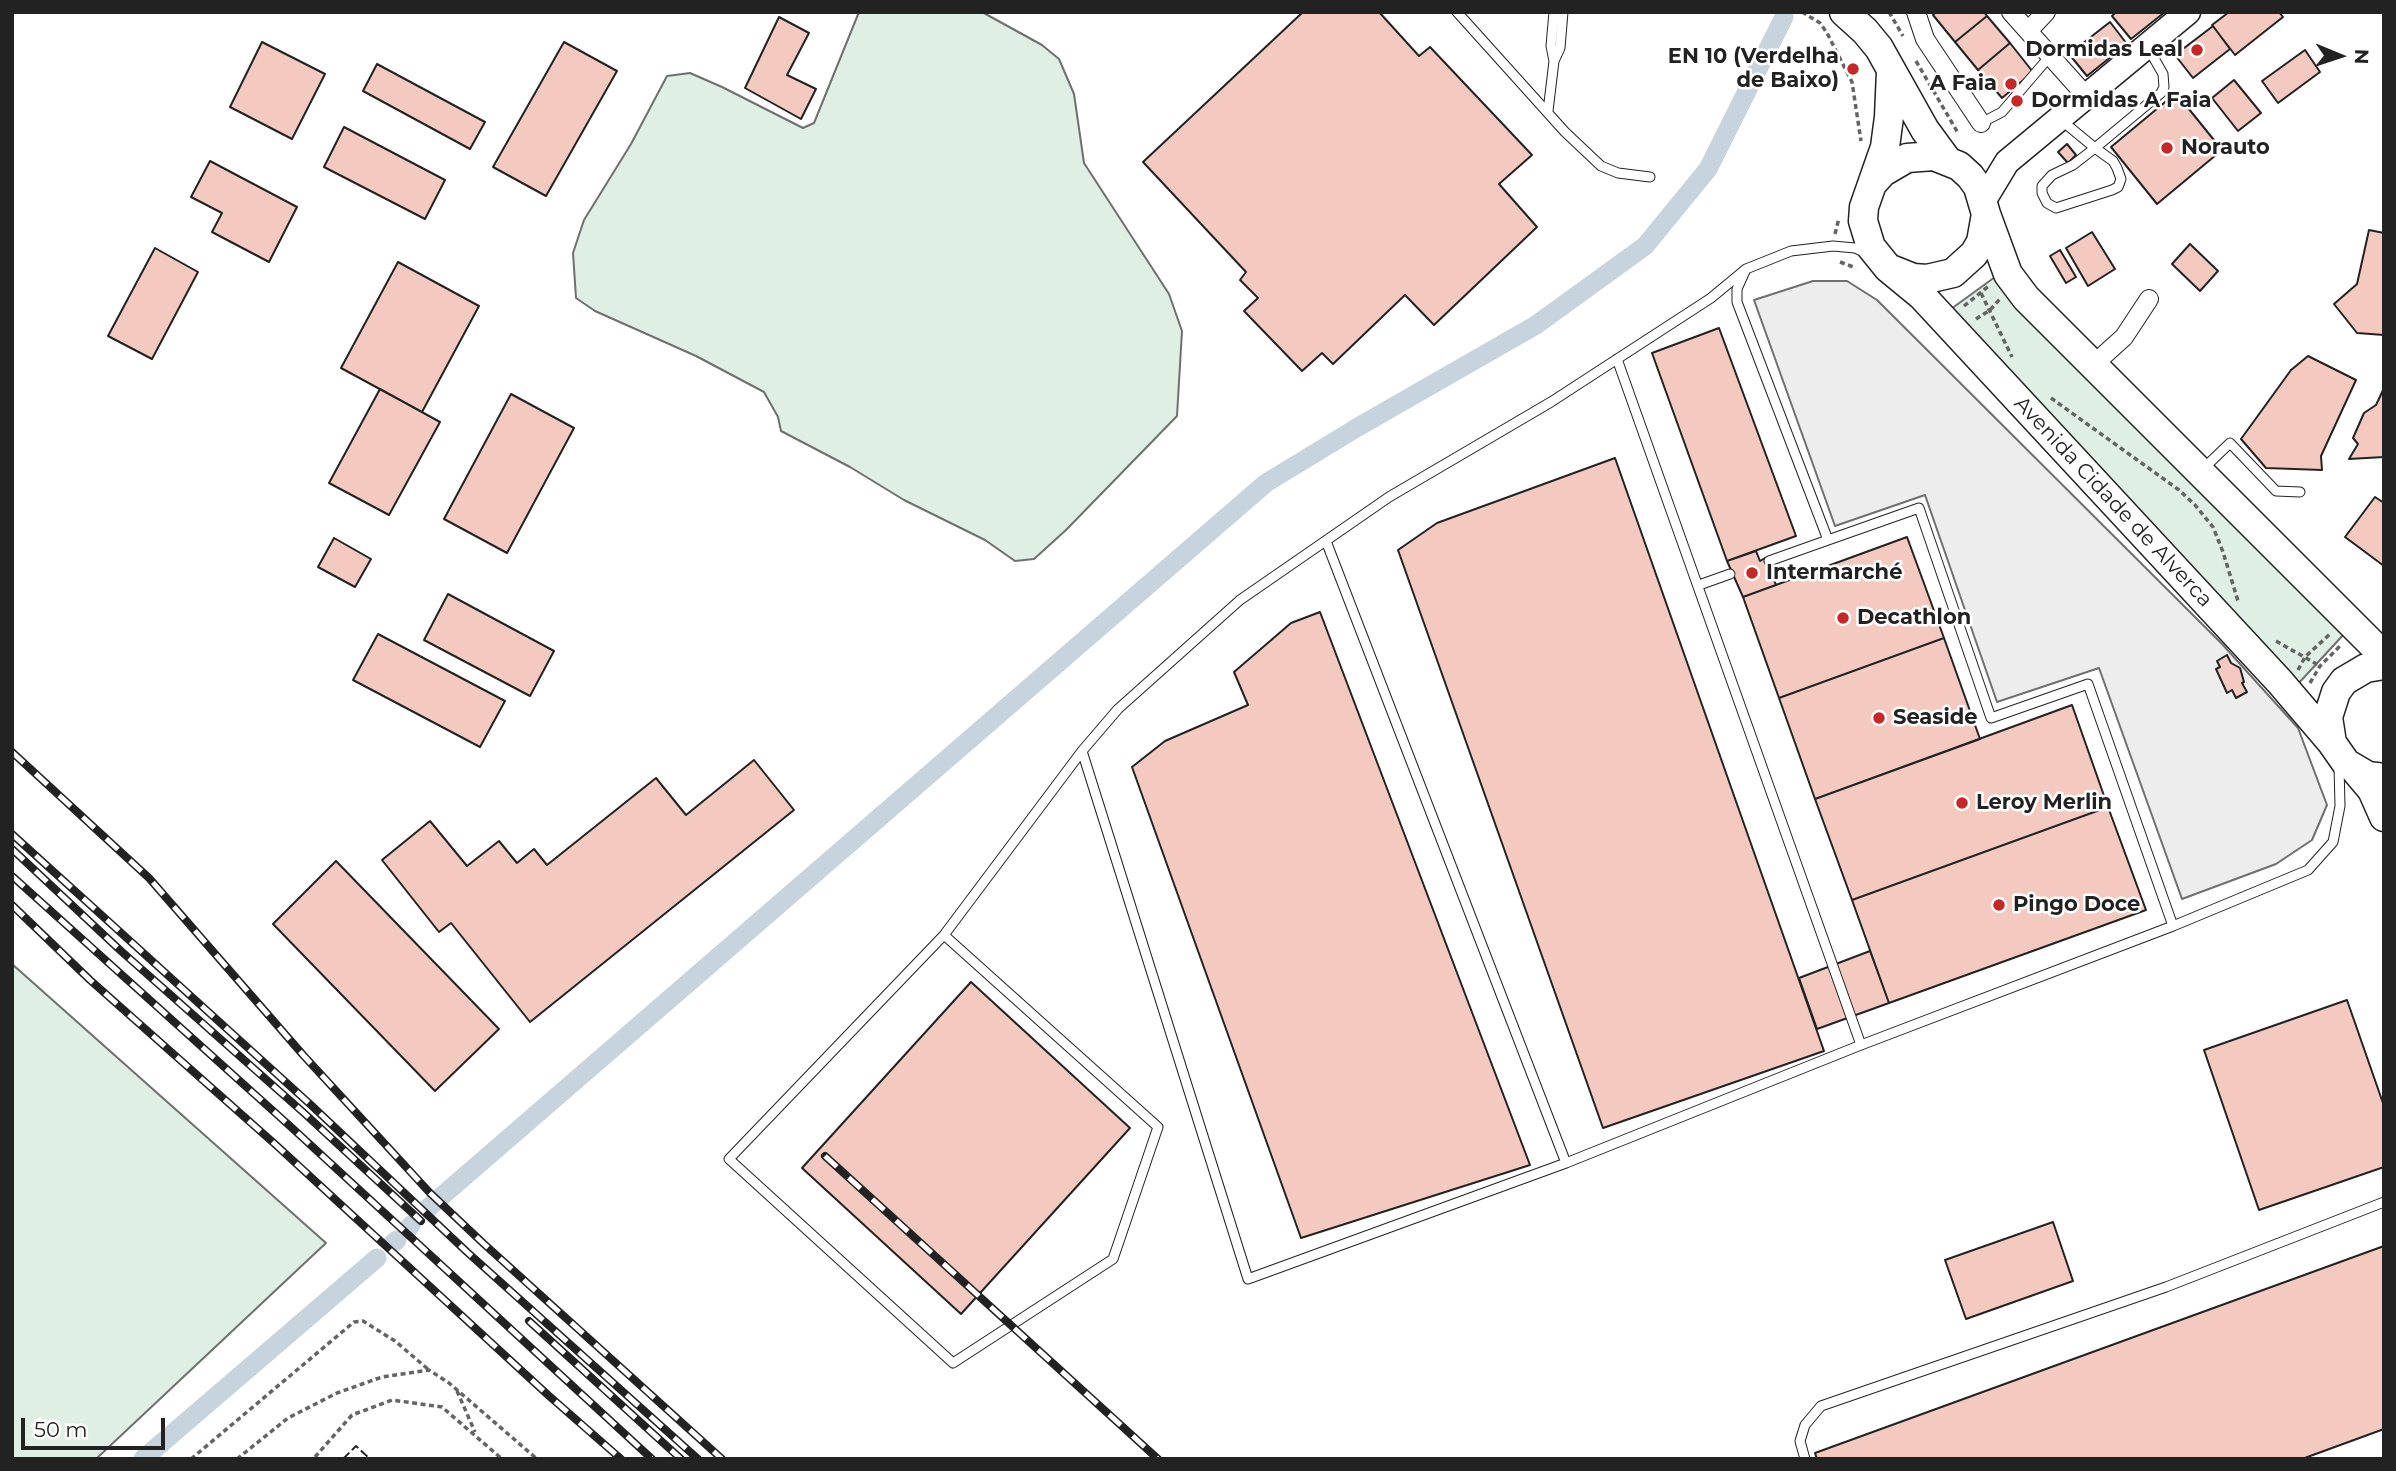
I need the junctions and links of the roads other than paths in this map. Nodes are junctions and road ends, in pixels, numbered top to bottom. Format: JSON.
{"nodes":[{"id":1,"x":1457,"y":12,"type":"edge"},
{"id":2,"x":1554,"y":12,"type":"edge"},
{"id":3,"x":1563,"y":12,"type":"edge"},
{"id":4,"x":1844,"y":12,"type":"edge"},
{"id":5,"x":1916,"y":12,"type":"edge"},
{"id":6,"x":2011,"y":12,"type":"edge"},
{"id":7,"x":2046,"y":12,"type":"edge"},
{"id":8,"x":2188,"y":12,"type":"edge"},
{"id":9,"x":2028,"y":31,"type":"junction"},
{"id":10,"x":2147,"y":45,"type":"junction"},
{"id":11,"x":2050,"y":56,"type":"junction"},
{"id":12,"x":1553,"y":61,"type":"junction"},
{"id":13,"x":1891,"y":71,"type":"junction"},
{"id":14,"x":2087,"y":97,"type":"junction"},
{"id":15,"x":1548,"y":111,"type":"junction"},
{"id":16,"x":2060,"y":119,"type":"junction"},
{"id":17,"x":1981,"y":122,"type":"joint"},
{"id":18,"x":2095,"y":148,"type":"junction"},
{"id":19,"x":2007,"y":162,"type":"junction"},
{"id":20,"x":1953,"y":163,"type":"junction"},
{"id":21,"x":1650,"y":177,"type":"dead end"},
{"id":22,"x":1874,"y":182,"type":"junction"},
{"id":23,"x":1985,"y":207,"type":"junction"},
{"id":24,"x":1883,"y":263,"type":"junction"},
{"id":25,"x":1746,"y":269,"type":"junction"},
{"id":26,"x":2149,"y":299,"type":"dead end"},
{"id":27,"x":1617,"y":359,"type":"junction"},
{"id":28,"x":2093,"y":365,"type":"junction"},
{"id":29,"x":2200,"y":472,"type":"junction"},
{"id":30,"x":2300,"y":492,"type":"dead end"},
{"id":31,"x":1828,"y":540,"type":"junction"},
{"id":32,"x":1325,"y":541,"type":"junction"},
{"id":33,"x":1769,"y":561,"type":"dead end"},
{"id":34,"x":1730,"y":574,"type":"dead end"},
{"id":35,"x":1699,"y":585,"type":"junction"},
{"id":36,"x":2384,"y":656,"type":"edge"},
{"id":37,"x":2384,"y":665,"type":"edge"},
{"id":38,"x":1082,"y":751,"type":"junction"},
{"id":39,"x":2342,"y":756,"type":"junction"},
{"id":40,"x":2384,"y":778,"type":"edge"},
{"id":41,"x":2384,"y":817,"type":"edge"},
{"id":42,"x":2173,"y":926,"type":"junction"},
{"id":43,"x":944,"y":935,"type":"junction"},
{"id":44,"x":1861,"y":1045,"type":"junction"},
{"id":45,"x":1566,"y":1163,"type":"junction"},
{"id":46,"x":2384,"y":1202,"type":"edge"},
{"id":47,"x":1805,"y":1459,"type":"edge"}],
"edges":[{"from":1,"to":15,"type":"lane"},
{"from":2,"to":12,"type":"lane"},
{"from":3,"to":12,"type":"lane"},
{"from":4,"to":13,"type":"main road"},
{"from":5,"to":17,"type":"street"},
{"from":6,"to":9,"type":"street"},
{"from":7,"to":9,"type":"street"},
{"from":8,"to":10,"type":"main road"},
{"from":9,"to":11,"type":"street"},
{"from":10,"to":14,"type":"main road"},
{"from":10,"to":18,"type":"lane"},
{"from":11,"to":14,"type":"street"},
{"from":11,"to":17,"type":"lane"},
{"from":12,"to":15,"type":"lane"},
{"from":13,"to":20,"type":"main road"},
{"from":13,"to":22,"type":"main road"},
{"from":14,"to":16,"type":"main road"},
{"from":15,"to":21,"type":"lane"},
{"from":16,"to":18,"type":"lane"},
{"from":16,"to":19,"type":"main road"},
{"from":18,"to":18,"type":"lane"},
{"from":19,"to":20,"type":"main road"},
{"from":19,"to":23,"type":"main road"},
{"from":20,"to":22,"type":"main road"},
{"from":20,"to":23,"type":"main road"},
{"from":22,"to":24,"type":"main road"},
{"from":23,"to":24,"type":"main road"},
{"from":23,"to":28,"type":"main road"},
{"from":24,"to":25,"type":"lane"},
{"from":24,"to":39,"type":"main road","name":"Avenida Cidade de Alverca"},
{"from":25,"to":27,"type":"lane"},
{"from":25,"to":31,"type":"lane"},
{"from":26,"to":28,"type":"street"},
{"from":27,"to":32,"type":"lane"},
{"from":27,"to":35,"type":"lane"},
{"from":28,"to":29,"type":"main road"},
{"from":29,"to":30,"type":"lane"},
{"from":29,"to":36,"type":"main road"},
{"from":31,"to":33,"type":"lane"},
{"from":31,"to":42,"type":"lane"},
{"from":32,"to":38,"type":"lane"},
{"from":32,"to":45,"type":"lane"},
{"from":34,"to":35,"type":"lane"},
{"from":35,"to":44,"type":"lane"},
{"from":37,"to":39,"type":"main road"},
{"from":38,"to":43,"type":"lane"},
{"from":38,"to":45,"type":"lane"},
{"from":39,"to":40,"type":"main road"},
{"from":39,"to":41,"type":"main road","name":"Avenida Cidade de Alverca"},
{"from":39,"to":42,"type":"lane"},
{"from":42,"to":44,"type":"lane"},
{"from":43,"to":43,"type":"lane"},
{"from":44,"to":45,"type":"lane"},
{"from":46,"to":47,"type":"lane"}]}
